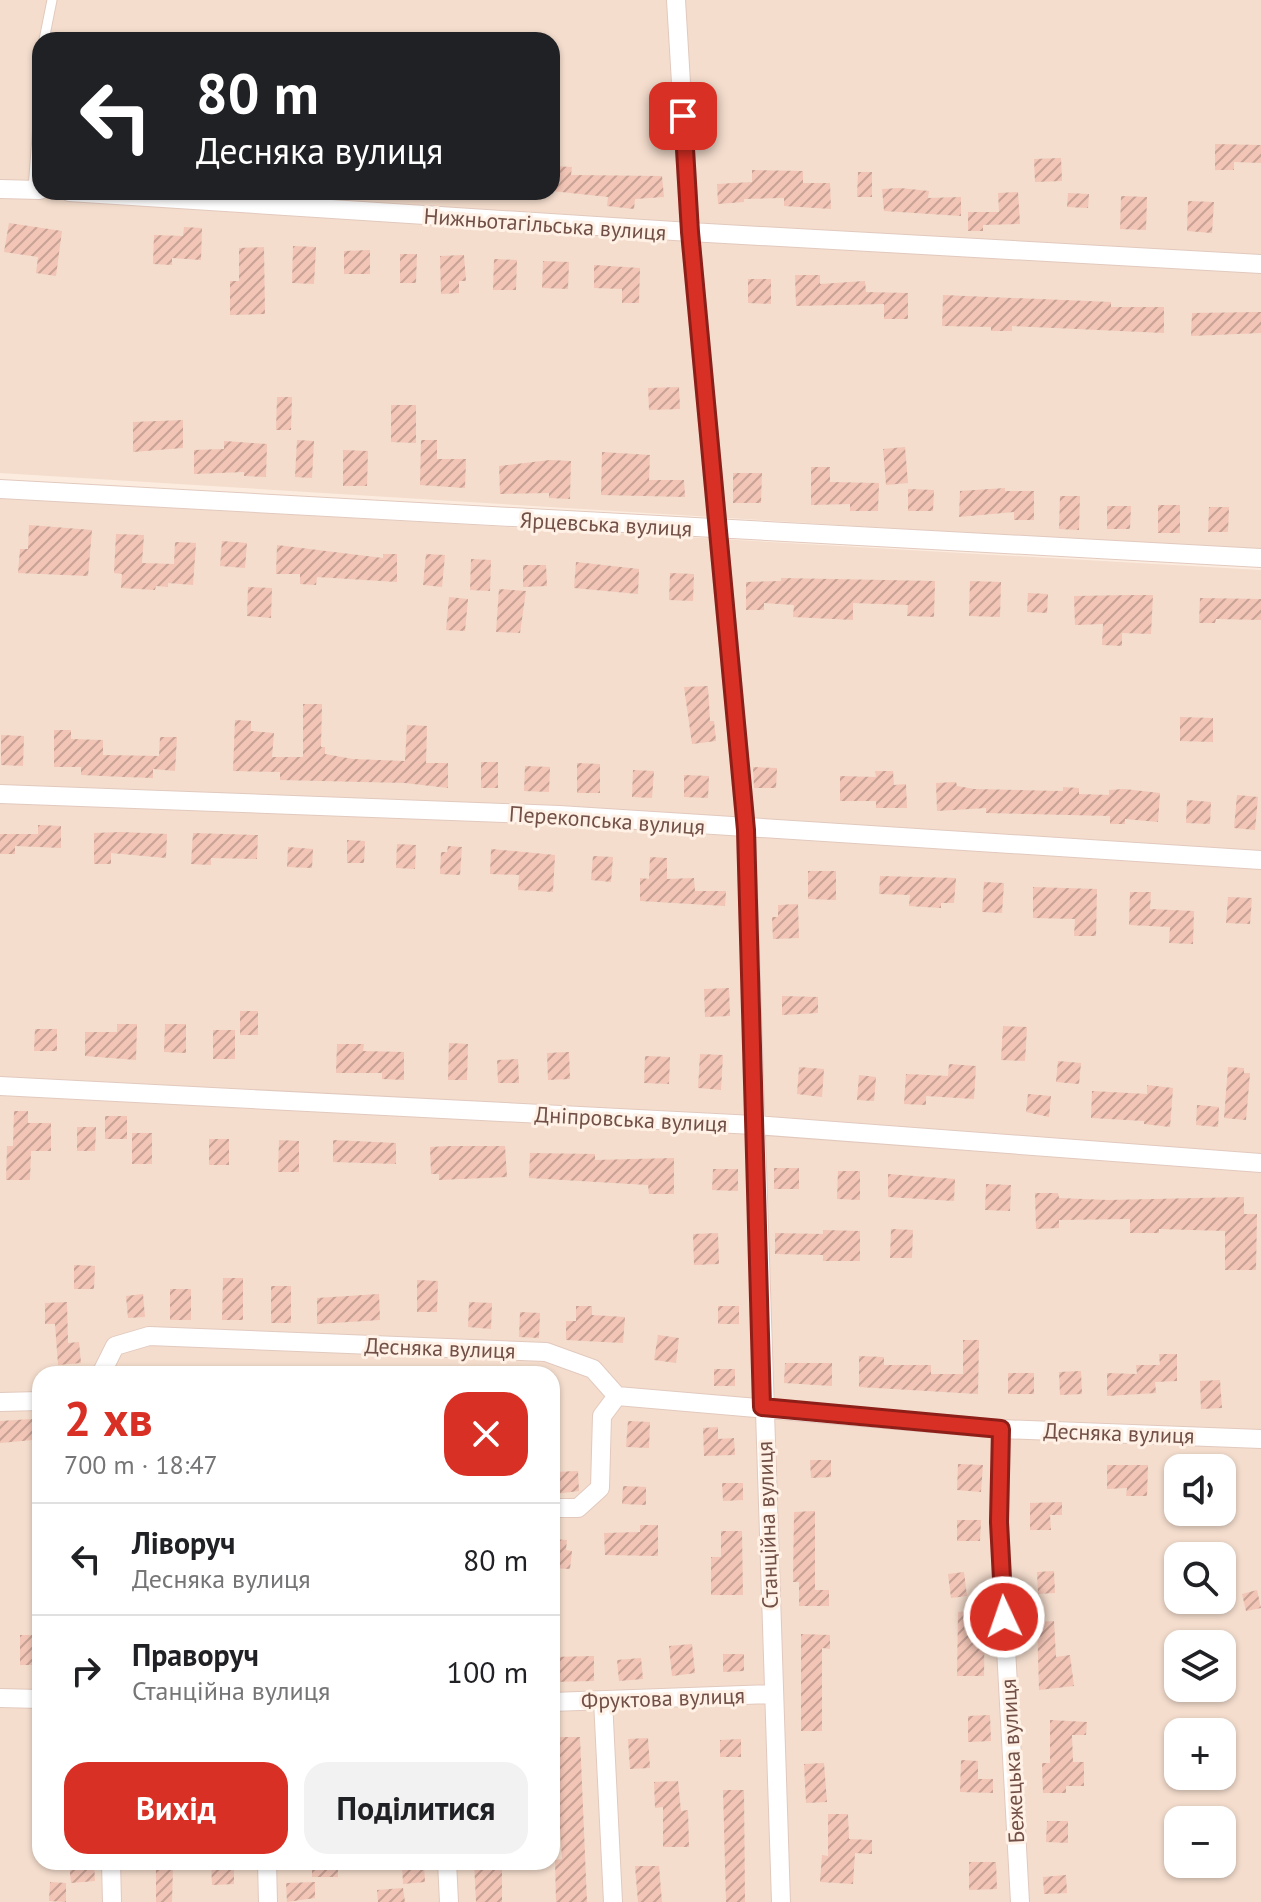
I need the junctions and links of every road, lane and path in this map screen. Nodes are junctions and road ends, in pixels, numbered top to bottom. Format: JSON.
{"nodes":[{"id":1,"x":52,"y":0,"type":"edge"},
{"id":2,"x":676,"y":0,"type":"edge"},
{"id":3,"x":46,"y":32,"type":"edge"},
{"id":4,"x":0,"y":189,"type":"edge"},
{"id":5,"x":32,"y":190,"type":"edge"},
{"id":6,"x":193,"y":200,"type":"edge"},
{"id":7,"x":690,"y":232,"type":"junction"},
{"id":8,"x":1261,"y":264,"type":"edge"},
{"id":9,"x":0,"y":489,"type":"edge"},
{"id":10,"x":718,"y":530,"type":"junction"},
{"id":11,"x":1261,"y":558,"type":"edge"},
{"id":12,"x":0,"y":794,"type":"edge"},
{"id":13,"x":746,"y":830,"type":"junction"},
{"id":14,"x":1261,"y":860,"type":"edge"},
{"id":15,"x":0,"y":1086,"type":"edge"},
{"id":16,"x":754,"y":1125,"type":"junction"},
{"id":17,"x":1261,"y":1163,"type":"edge"},
{"id":18,"x":105,"y":1366,"type":"edge"},
{"id":19,"x":617,"y":1396,"type":"junction"},
{"id":20,"x":32,"y":1401,"type":"edge"},
{"id":21,"x":0,"y":1402,"type":"edge"},
{"id":22,"x":762,"y":1407,"type":"junction"},
{"id":23,"x":1001,"y":1429,"type":"junction"},
{"id":24,"x":1261,"y":1439,"type":"edge"},
{"id":25,"x":560,"y":1508,"type":"edge"},
{"id":26,"x":774,"y":1694,"type":"junction"},
{"id":27,"x":0,"y":1698,"type":"edge"},
{"id":28,"x":32,"y":1699,"type":"edge"},
{"id":29,"x":603,"y":1700,"type":"junction"},
{"id":30,"x":560,"y":1702,"type":"edge"},
{"id":31,"x":111,"y":1870,"type":"edge"},
{"id":32,"x":267,"y":1870,"type":"edge"},
{"id":33,"x":447,"y":1870,"type":"edge"},
{"id":34,"x":112,"y":1902,"type":"edge"},
{"id":35,"x":268,"y":1902,"type":"edge"},
{"id":36,"x":449,"y":1902,"type":"edge"},
{"id":37,"x":613,"y":1902,"type":"edge"},
{"id":38,"x":781,"y":1902,"type":"edge"},
{"id":39,"x":1020,"y":1902,"type":"edge"}],
"edges":[{"from":1,"to":3,"type":"lane"},
{"from":2,"to":7,"type":"street","name":"Станційна вулиця"},
{"from":4,"to":5,"type":"street"},
{"from":6,"to":7,"type":"street","name":"Нижньотагільська вулиця"},
{"from":7,"to":8,"type":"street","name":"Нижньотагільська вулиця"},
{"from":7,"to":10,"type":"street","name":"Станційна вулиця"},
{"from":9,"to":10,"type":"street","name":"Ярцевська вулиця"},
{"from":10,"to":11,"type":"street","name":"Ярцевська вулиця"},
{"from":10,"to":13,"type":"street","name":"Станційна вулиця"},
{"from":12,"to":13,"type":"street","name":"Перекопська вулиця"},
{"from":13,"to":14,"type":"street","name":"Перекопська вулиця"},
{"from":13,"to":16,"type":"street","name":"Станційна вулиця"},
{"from":15,"to":16,"type":"street","name":"Дніпровська вулиця"},
{"from":16,"to":17,"type":"street","name":"Дніпровська вулиця"},
{"from":16,"to":22,"type":"street","name":"Станційна вулиця"},
{"from":18,"to":19,"type":"street","name":"Десняка вулиця"},
{"from":19,"to":22,"type":"street","name":"Десняка вулиця"},
{"from":19,"to":25,"type":"street"},
{"from":20,"to":21,"type":"street"},
{"from":22,"to":23,"type":"street","name":"Десняка вулиця"},
{"from":22,"to":26,"type":"street","name":"Станційна вулиця"},
{"from":23,"to":24,"type":"street","name":"Десняка вулиця"},
{"from":23,"to":39,"type":"street","name":"Бежецька вулиця"},
{"from":26,"to":29,"type":"street","name":"Фруктова вулиця"},
{"from":26,"to":38,"type":"street","name":"Станційна вулиця"},
{"from":27,"to":28,"type":"street"},
{"from":29,"to":30,"type":"street","name":"Фруктова вулиця"},
{"from":29,"to":37,"type":"street"},
{"from":31,"to":34,"type":"street"},
{"from":32,"to":35,"type":"street"},
{"from":33,"to":36,"type":"street"}]}
